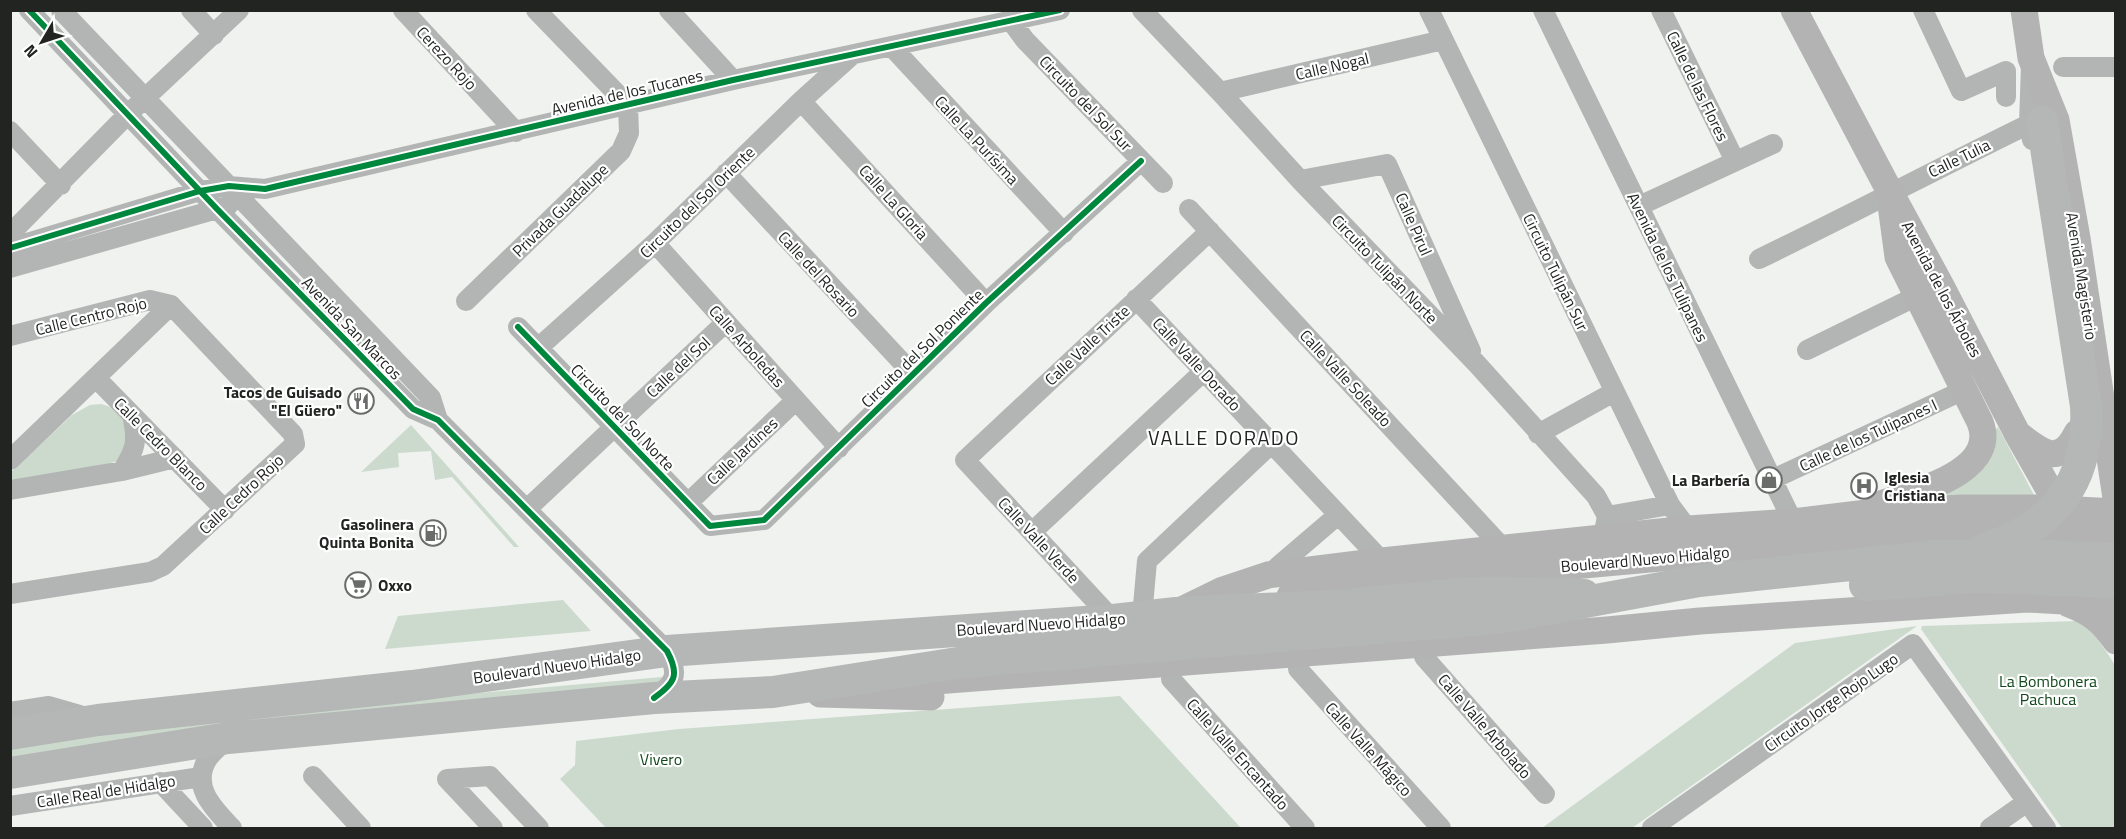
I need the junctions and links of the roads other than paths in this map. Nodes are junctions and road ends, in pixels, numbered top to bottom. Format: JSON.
{"nodes":[{"id":1,"x":29,"y":10,"type":"edge"},
{"id":2,"x":61,"y":10,"type":"edge"},
{"id":3,"x":191,"y":10,"type":"edge"},
{"id":4,"x":239,"y":10,"type":"edge"},
{"id":5,"x":403,"y":10,"type":"edge"},
{"id":6,"x":536,"y":10,"type":"edge"},
{"id":7,"x":669,"y":10,"type":"edge"},
{"id":8,"x":1060,"y":10,"type":"edge"},
{"id":9,"x":1142,"y":10,"type":"edge"},
{"id":10,"x":1429,"y":10,"type":"edge"},
{"id":11,"x":1543,"y":10,"type":"edge"},
{"id":12,"x":1661,"y":10,"type":"edge"},
{"id":13,"x":1794,"y":10,"type":"edge"},
{"id":14,"x":1923,"y":10,"type":"edge"},
{"id":15,"x":2024,"y":10,"type":"edge"},
{"id":16,"x":1011,"y":21,"type":"junction"},
{"id":17,"x":214,"y":35,"type":"junction"},
{"id":18,"x":1443,"y":40,"type":"junction"},
{"id":19,"x":891,"y":46,"type":"junction"},
{"id":20,"x":854,"y":54,"type":"junction"},
{"id":21,"x":2031,"y":58,"type":"junction"},
{"id":22,"x":2063,"y":67,"type":"dead end"},
{"id":23,"x":2115,"y":67,"type":"edge"},
{"id":24,"x":733,"y":80,"type":"junction"},
{"id":25,"x":1220,"y":92,"type":"junction"},
{"id":26,"x":2006,"y":97,"type":"dead end"},
{"id":27,"x":145,"y":98,"type":"junction"},
{"id":28,"x":801,"y":101,"type":"junction"},
{"id":29,"x":628,"y":105,"type":"junction"},
{"id":30,"x":127,"y":115,"type":"junction"},
{"id":31,"x":2036,"y":123,"type":"junction"},
{"id":32,"x":10,"y":131,"type":"edge"},
{"id":33,"x":516,"y":132,"type":"junction"},
{"id":34,"x":1773,"y":144,"type":"dead end"},
{"id":35,"x":1141,"y":160,"type":"junction"},
{"id":36,"x":1735,"y":161,"type":"junction"},
{"id":37,"x":726,"y":173,"type":"junction"},
{"id":38,"x":1300,"y":180,"type":"junction"},
{"id":39,"x":1163,"y":183,"type":"dead end"},
{"id":40,"x":61,"y":185,"type":"junction"},
{"id":41,"x":230,"y":186,"type":"junction"},
{"id":42,"x":265,"y":189,"type":"junction"},
{"id":43,"x":200,"y":191,"type":"junction"},
{"id":44,"x":1890,"y":192,"type":"junction"},
{"id":45,"x":244,"y":202,"type":"junction"},
{"id":46,"x":1639,"y":206,"type":"junction"},
{"id":47,"x":217,"y":209,"type":"junction"},
{"id":48,"x":1189,"y":209,"type":"dead end"},
{"id":49,"x":1210,"y":231,"type":"junction"},
{"id":50,"x":1064,"y":232,"type":"junction"},
{"id":51,"x":10,"y":234,"type":"edge"},
{"id":52,"x":655,"y":243,"type":"junction"},
{"id":53,"x":10,"y":248,"type":"edge"},
{"id":54,"x":1759,"y":259,"type":"dead end"},
{"id":55,"x":10,"y":268,"type":"edge"},
{"id":56,"x":1917,"y":296,"type":"junction"},
{"id":57,"x":1136,"y":299,"type":"junction"},
{"id":58,"x":466,"y":301,"type":"dead end"},
{"id":59,"x":986,"y":303,"type":"junction"},
{"id":60,"x":171,"y":305,"type":"junction"},
{"id":61,"x":725,"y":323,"type":"junction"},
{"id":62,"x":518,"y":327,"type":"dead end"},
{"id":63,"x":10,"y":336,"type":"edge"},
{"id":64,"x":538,"y":348,"type":"junction"},
{"id":65,"x":1807,"y":350,"type":"dead end"},
{"id":66,"x":1477,"y":364,"type":"junction"},
{"id":67,"x":1204,"y":371,"type":"junction"},
{"id":68,"x":913,"y":374,"type":"junction"},
{"id":69,"x":96,"y":378,"type":"junction"},
{"id":70,"x":1964,"y":390,"type":"junction"},
{"id":71,"x":1614,"y":392,"type":"junction"},
{"id":72,"x":796,"y":400,"type":"junction"},
{"id":73,"x":132,"y":415,"type":"junction"},
{"id":74,"x":438,"y":420,"type":"junction"},
{"id":75,"x":615,"y":427,"type":"junction"},
{"id":76,"x":2017,"y":433,"type":"junction"},
{"id":77,"x":2077,"y":433,"type":"junction"},
{"id":78,"x":1538,"y":434,"type":"junction"},
{"id":79,"x":1271,"y":444,"type":"junction"},
{"id":80,"x":839,"y":448,"type":"junction"},
{"id":81,"x":175,"y":458,"type":"junction"},
{"id":82,"x":10,"y":460,"type":"edge"},
{"id":83,"x":965,"y":460,"type":"joint"},
{"id":84,"x":2113,"y":466,"type":"edge"},
{"id":85,"x":122,"y":471,"type":"junction"},
{"id":86,"x":1771,"y":480,"type":"junction"},
{"id":87,"x":10,"y":490,"type":"edge"},
{"id":88,"x":2115,"y":498,"type":"edge"},
{"id":89,"x":687,"y":503,"type":"junction"},
{"id":90,"x":1670,"y":505,"type":"junction"},
{"id":91,"x":2061,"y":508,"type":"junction"},
{"id":92,"x":526,"y":509,"type":"junction"},
{"id":93,"x":225,"y":510,"type":"junction"},
{"id":94,"x":2115,"y":512,"type":"edge"},
{"id":95,"x":1867,"y":513,"type":"junction"},
{"id":96,"x":1338,"y":515,"type":"junction"},
{"id":97,"x":1793,"y":522,"type":"junction"},
{"id":98,"x":710,"y":526,"type":"joint"},
{"id":99,"x":1605,"y":527,"type":"junction"},
{"id":100,"x":1688,"y":529,"type":"junction"},
{"id":101,"x":2079,"y":530,"type":"junction"},
{"id":102,"x":1032,"y":532,"type":"junction"},
{"id":103,"x":2115,"y":532,"type":"edge"},
{"id":104,"x":1503,"y":548,"type":"junction"},
{"id":105,"x":1968,"y":556,"type":"junction"},
{"id":106,"x":1382,"y":561,"type":"junction"},
{"id":107,"x":2113,"y":565,"type":"edge"},
{"id":108,"x":1268,"y":575,"type":"junction"},
{"id":109,"x":10,"y":594,"type":"edge"},
{"id":110,"x":2027,"y":599,"type":"junction"},
{"id":111,"x":2062,"y":601,"type":"junction"},
{"id":112,"x":2115,"y":604,"type":"edge"},
{"id":113,"x":1176,"y":613,"type":"junction"},
{"id":114,"x":1127,"y":618,"type":"junction"},
{"id":115,"x":1557,"y":634,"type":"junction"},
{"id":116,"x":2115,"y":641,"type":"edge"},
{"id":117,"x":667,"y":651,"type":"junction"},
{"id":118,"x":1424,"y":657,"type":"junction"},
{"id":119,"x":1298,"y":669,"type":"junction"},
{"id":120,"x":1171,"y":679,"type":"junction"},
{"id":121,"x":773,"y":692,"type":"junction"},
{"id":122,"x":654,"y":698,"type":"junction"},
{"id":123,"x":10,"y":712,"type":"edge"},
{"id":124,"x":98,"y":720,"type":"junction"},
{"id":125,"x":10,"y":734,"type":"edge"},
{"id":126,"x":228,"y":738,"type":"junction"},
{"id":127,"x":10,"y":773,"type":"edge"},
{"id":128,"x":313,"y":776,"type":"dead end"},
{"id":129,"x":201,"y":777,"type":"junction"},
{"id":130,"x":160,"y":782,"type":"junction"},
{"id":131,"x":1545,"y":794,"type":"dead end"},
{"id":132,"x":2027,"y":802,"type":"junction"},
{"id":133,"x":10,"y":806,"type":"edge"},
{"id":134,"x":203,"y":828,"type":"edge"},
{"id":135,"x":232,"y":828,"type":"edge"},
{"id":136,"x":361,"y":828,"type":"edge"},
{"id":137,"x":493,"y":828,"type":"edge"},
{"id":138,"x":538,"y":828,"type":"edge"},
{"id":139,"x":1305,"y":828,"type":"edge"},
{"id":140,"x":1441,"y":828,"type":"edge"},
{"id":141,"x":1652,"y":828,"type":"edge"},
{"id":142,"x":1990,"y":828,"type":"edge"},
{"id":143,"x":2046,"y":828,"type":"edge"}],
"edges":[{"from":1,"to":30,"type":"street","name":"Avenida San Marcos"},
{"from":2,"to":27,"type":"street","name":"Avenida San Marcos"},
{"from":3,"to":17,"type":"street"},
{"from":4,"to":17,"type":"street"},
{"from":5,"to":33,"type":"street","name":"Cerezo Rojo"},
{"from":6,"to":29,"type":"street"},
{"from":7,"to":24,"type":"street"},
{"from":8,"to":16,"type":"street","name":"Avenida de los Tucanes"},
{"from":9,"to":25,"type":"street","name":"Circuito Tulipán Norte"},
{"from":10,"to":18,"type":"street","name":"Circuito Tulipán Sur"},
{"from":11,"to":46,"type":"street","name":"Avenida de los Tulipanes"},
{"from":12,"to":36,"type":"street","name":"Calle de las Flores"},
{"from":13,"to":44,"type":"main road","name":"Avenida de los Árboles"},
{"from":14,"to":26,"type":"street"},
{"from":15,"to":21,"type":"main road","name":"Avenida Magisterio"},
{"from":16,"to":19,"type":"street","name":"Avenida de los Tucanes"},
{"from":16,"to":35,"type":"street","name":"Circuito del Sol Sur"},
{"from":17,"to":27,"type":"street"},
{"from":18,"to":25,"type":"street","name":"Calle Nogal"},
{"from":18,"to":71,"type":"street","name":"Circuito Tulipán Sur"},
{"from":19,"to":20,"type":"street","name":"Avenida de los Tucanes"},
{"from":19,"to":50,"type":"street","name":"Calle La Purísima"},
{"from":20,"to":24,"type":"street","name":"Avenida de los Tucanes"},
{"from":20,"to":28,"type":"street","name":"Circuito del Sol Oriente"},
{"from":21,"to":31,"type":"main road"},
{"from":21,"to":84,"type":"main road","name":"Avenida Magisterio"},
{"from":22,"to":23,"type":"street"},
{"from":24,"to":29,"type":"street","name":"Avenida de los Tucanes"},
{"from":25,"to":38,"type":"street","name":"Circuito Tulipán Norte"},
{"from":27,"to":30,"type":"street"},
{"from":27,"to":41,"type":"street","name":"Avenida San Marcos"},
{"from":28,"to":37,"type":"street","name":"Circuito del Sol Oriente"},
{"from":28,"to":59,"type":"street","name":"Calle La Gloria"},
{"from":29,"to":33,"type":"street","name":"Avenida de los Tucanes"},
{"from":29,"to":58,"type":"street","name":"Privada Guadalupe"},
{"from":30,"to":40,"type":"street"},
{"from":30,"to":43,"type":"street","name":"Avenida San Marcos"},
{"from":31,"to":44,"type":"street","name":"Calle Tulia"},
{"from":31,"to":77,"type":"street","name":"Avenida Magisterio"},
{"from":31,"to":105,"type":"main road","bridge":true},
{"from":32,"to":40,"type":"street"},
{"from":33,"to":42,"type":"street","name":"Avenida de los Tucanes"},
{"from":34,"to":36,"type":"street"},
{"from":35,"to":39,"type":"street","name":"Circuito del Sol Sur"},
{"from":35,"to":50,"type":"street","name":"Circuito del Sol Poniente"},
{"from":36,"to":46,"type":"street"},
{"from":37,"to":52,"type":"street","name":"Circuito del Sol Oriente"},
{"from":37,"to":68,"type":"street","name":"Calle del Rosario"},
{"from":38,"to":66,"type":"street","name":"Circuito Tulipán Norte"},
{"from":38,"to":66,"type":"street","name":"Calle Pirul"},
{"from":40,"to":51,"type":"street"},
{"from":41,"to":42,"type":"street","name":"Avenida de los Tucanes"},
{"from":41,"to":43,"type":"street","name":"Avenida de los Tucanes"},
{"from":41,"to":45,"type":"street","name":"Avenida San Marcos"},
{"from":42,"to":45,"type":"street","name":"Avenida de los Tucanes"},
{"from":43,"to":47,"type":"street","name":"Avenida San Marcos"},
{"from":43,"to":53,"type":"street","name":"Avenida de los Tucanes"},
{"from":44,"to":54,"type":"street","name":"Calle Tulia"},
{"from":44,"to":56,"type":"main road"},
{"from":44,"to":76,"type":"main road","name":"Avenida de los Árboles"},
{"from":45,"to":47,"type":"street","name":"Avenida de los Tucanes"},
{"from":45,"to":74,"type":"street","name":"Avenida San Marcos"},
{"from":46,"to":86,"type":"street","name":"Avenida de los Tulipanes"},
{"from":47,"to":55,"type":"street","name":"Avenida de los Tucanes"},
{"from":47,"to":74,"type":"street","name":"Avenida San Marcos"},
{"from":48,"to":49,"type":"street","name":"Calle Valle Soleado"},
{"from":49,"to":57,"type":"street","name":"Calle Valle Triste"},
{"from":49,"to":104,"type":"street","name":"Calle Valle Soleado"},
{"from":50,"to":59,"type":"street","name":"Circuito del Sol Poniente"},
{"from":52,"to":61,"type":"street","name":"Calle Arboledas"},
{"from":52,"to":64,"type":"street","name":"Circuito del Sol Oriente"},
{"from":56,"to":65,"type":"street"},
{"from":56,"to":70,"type":"main road"},
{"from":57,"to":67,"type":"street","name":"Calle Valle Dorado"},
{"from":57,"to":83,"type":"street","name":"Calle Valle Triste"},
{"from":59,"to":68,"type":"street","name":"Circuito del Sol Poniente"},
{"from":60,"to":63,"type":"street","name":"Calle Centro Rojo"},
{"from":60,"to":69,"type":"street"},
{"from":60,"to":93,"type":"street","name":"Calle Cedro Rojo"},
{"from":61,"to":72,"type":"street","name":"Calle Arboledas"},
{"from":61,"to":75,"type":"street","name":"Calle del Sol"},
{"from":62,"to":64,"type":"street","name":"Circuito del Sol Norte"},
{"from":64,"to":75,"type":"street","name":"Circuito del Sol Norte"},
{"from":66,"to":78,"type":"street","name":"Circuito Tulipán Norte"},
{"from":67,"to":79,"type":"street","name":"Calle Valle Dorado"},
{"from":67,"to":102,"type":"street"},
{"from":68,"to":80,"type":"street","name":"Circuito del Sol Poniente"},
{"from":69,"to":73,"type":"street","name":"Calle Cedro Blanco"},
{"from":69,"to":82,"type":"street"},
{"from":70,"to":86,"type":"street","name":"Calle de los Tulipanes I"},
{"from":70,"to":95,"type":"main road"},
{"from":71,"to":78,"type":"street"},
{"from":71,"to":90,"type":"street","name":"Circuito Tulipán Sur"},
{"from":72,"to":80,"type":"street","name":"Calle Arboledas"},
{"from":72,"to":89,"type":"street","name":"Calle Jardines"},
{"from":73,"to":81,"type":"street","name":"Calle Cedro Blanco"},
{"from":73,"to":85,"type":"street"},
{"from":74,"to":92,"type":"street","name":"Avenida San Marcos"},
{"from":75,"to":89,"type":"street","name":"Circuito del Sol Norte"},
{"from":75,"to":92,"type":"street","name":"Calle del Sol"},
{"from":76,"to":77,"type":"main road"},
{"from":76,"to":91,"type":"main road","name":"Avenida de los Árboles"},
{"from":77,"to":94,"type":"main road"},
{"from":78,"to":99,"type":"street","name":"Circuito Tulipán Norte"},
{"from":79,"to":96,"type":"street","name":"Calle Valle Dorado"},
{"from":79,"to":114,"type":"street"},
{"from":80,"to":98,"type":"street","name":"Circuito del Sol Poniente"},
{"from":81,"to":85,"type":"street"},
{"from":81,"to":93,"type":"street","name":"Calle Cedro Blanco"},
{"from":83,"to":102,"type":"street","name":"Calle Valle Verde"},
{"from":84,"to":88,"type":"main road","name":"Avenida Magisterio"},
{"from":85,"to":87,"type":"street"},
{"from":86,"to":97,"type":"street","name":"Avenida de los Tulipanes"},
{"from":89,"to":98,"type":"street","name":"Circuito del Sol Norte"},
{"from":90,"to":99,"type":"street"},
{"from":90,"to":100,"type":"street","name":"Circuito Tulipán Sur"},
{"from":91,"to":94,"type":"main road"},
{"from":91,"to":95,"type":"main road"},
{"from":91,"to":101,"type":"main road","name":"Avenida de los Árboles"},
{"from":92,"to":117,"type":"street","name":"Avenida San Marcos"},
{"from":93,"to":109,"type":"street","name":"Calle Cedro Rojo"},
{"from":95,"to":97,"type":"main road"},
{"from":96,"to":106,"type":"street","name":"Calle Valle Dorado"},
{"from":96,"to":108,"type":"street"},
{"from":97,"to":100,"type":"main road"},
{"from":99,"to":100,"type":"main road"},
{"from":99,"to":104,"type":"main road"},
{"from":101,"to":103,"type":"main road","name":"Boulevard Nuevo Hidalgo"},
{"from":101,"to":107,"type":"main road","name":"Avenida de los Árboles"},
{"from":101,"to":113,"type":"main road","name":"Boulevard Nuevo Hidalgo"},
{"from":102,"to":114,"type":"street","name":"Calle Valle Verde"},
{"from":104,"to":106,"type":"main road"},
{"from":105,"to":107,"type":"main road","name":"Boulevard Nuevo Hidalgo","bridge":true},
{"from":105,"to":121,"type":"main road","name":"Boulevard Nuevo Hidalgo","bridge":true},
{"from":106,"to":108,"type":"main road"},
{"from":107,"to":110,"type":"main road"},
{"from":107,"to":113,"type":"main road","name":"Boulevard Nuevo Hidalgo","bridge":true},
{"from":108,"to":113,"type":"main road"},
{"from":110,"to":111,"type":"main road","name":"Boulevard Nuevo Hidalgo"},
{"from":110,"to":115,"type":"main road","name":"Boulevard Nuevo Hidalgo"},
{"from":111,"to":112,"type":"main road","name":"Boulevard Nuevo Hidalgo"},
{"from":111,"to":116,"type":"main road"},
{"from":113,"to":114,"type":"main road","name":"Boulevard Nuevo Hidalgo"},
{"from":114,"to":117,"type":"main road","name":"Boulevard Nuevo Hidalgo"},
{"from":115,"to":118,"type":"main road","name":"Boulevard Nuevo Hidalgo"},
{"from":115,"to":121,"type":"main road","name":"Boulevard Nuevo Hidalgo"},
{"from":117,"to":122,"type":"street"},
{"from":117,"to":124,"type":"main road","name":"Boulevard Nuevo Hidalgo"},
{"from":118,"to":119,"type":"main road","name":"Boulevard Nuevo Hidalgo"},
{"from":118,"to":131,"type":"street","name":"Calle Valle Arbolado"},
{"from":119,"to":120,"type":"main road","name":"Boulevard Nuevo Hidalgo"},
{"from":119,"to":140,"type":"street","name":"Calle Valle Mágico"},
{"from":120,"to":121,"type":"main road","name":"Boulevard Nuevo Hidalgo"},
{"from":120,"to":139,"type":"street","name":"Calle Valle Encantado"},
{"from":121,"to":122,"type":"main road","name":"Boulevard Nuevo Hidalgo"},
{"from":122,"to":126,"type":"main road","name":"Boulevard Nuevo Hidalgo"},
{"from":123,"to":124,"type":"street"},
{"from":124,"to":125,"type":"main road","name":"Boulevard Nuevo Hidalgo"},
{"from":126,"to":127,"type":"main road","name":"Boulevard Nuevo Hidalgo"},
{"from":126,"to":129,"type":"street"},
{"from":128,"to":136,"type":"street"},
{"from":129,"to":130,"type":"street","name":"Calle Real de Hidalgo"},
{"from":129,"to":135,"type":"street"},
{"from":130,"to":133,"type":"street","name":"Calle Real de Hidalgo"},
{"from":130,"to":134,"type":"street"},
{"from":132,"to":141,"type":"street","name":"Circuito Jorge Rojo Lugo"},
{"from":132,"to":142,"type":"street"},
{"from":132,"to":143,"type":"street","name":"Circuito Jorge Rojo Lugo"},
{"from":137,"to":138,"type":"street"}]}
